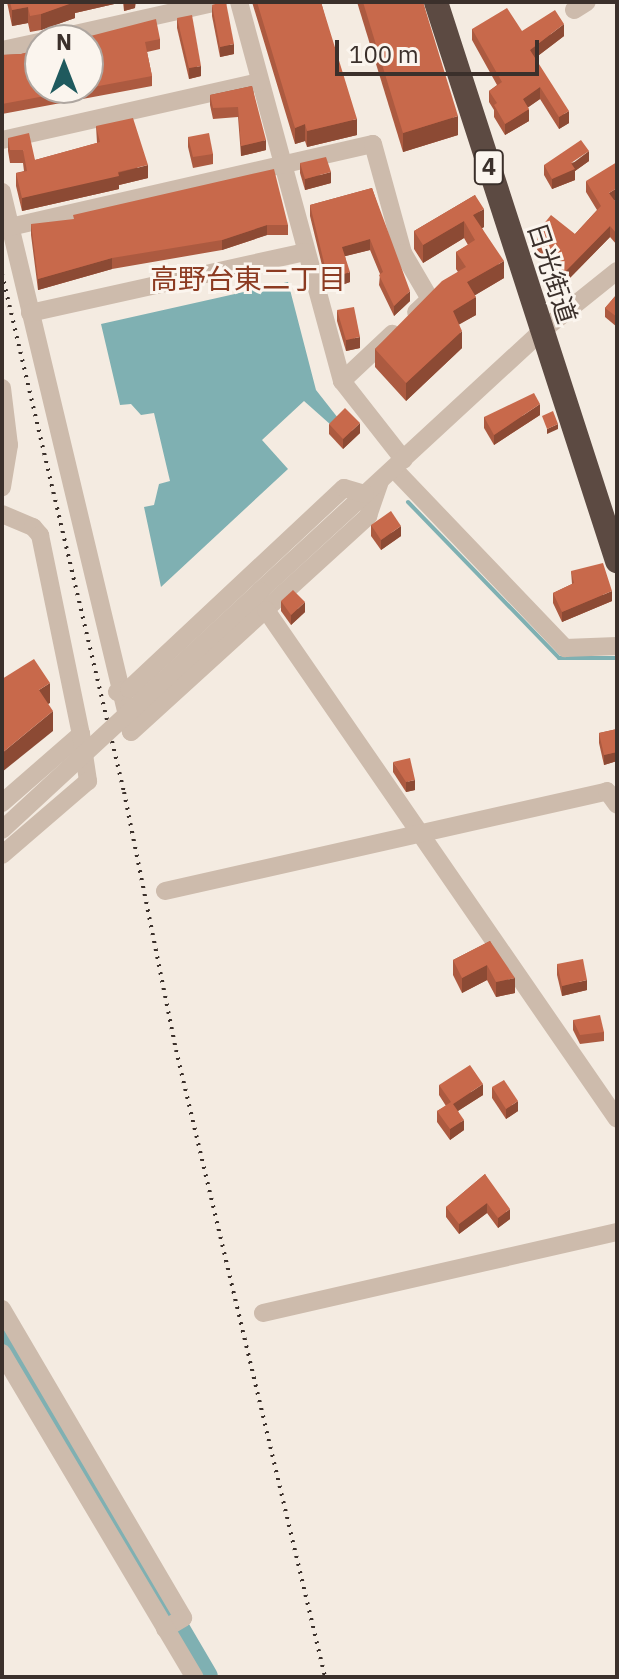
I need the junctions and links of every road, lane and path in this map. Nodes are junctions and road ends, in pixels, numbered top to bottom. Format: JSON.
{"nodes":[{"id":1,"x":218,"y":2,"type":"edge"},
{"id":2,"x":239,"y":2,"type":"edge"},
{"id":3,"x":436,"y":2,"type":"edge"},
{"id":4,"x":104,"y":27,"type":"edge"},
{"id":5,"x":24,"y":45,"type":"edge"},
{"id":6,"x":2,"y":50,"type":"edge"},
{"id":7,"x":260,"y":82,"type":"junction"},
{"id":8,"x":2,"y":140,"type":"edge"},
{"id":9,"x":283,"y":165,"type":"junction"},
{"id":10,"x":2,"y":192,"type":"edge"},
{"id":11,"x":10,"y":227,"type":"junction"},
{"id":12,"x":305,"y":252,"type":"junction"},
{"id":13,"x":617,"y":271,"type":"edge"},
{"id":14,"x":30,"y":313,"type":"junction"},
{"id":15,"x":542,"y":331,"type":"junction"},
{"id":16,"x":342,"y":381,"type":"junction"},
{"id":17,"x":2,"y":388,"type":"edge"},
{"id":18,"x":393,"y":471,"type":"junction"},
{"id":19,"x":2,"y":487,"type":"edge"},
{"id":20,"x":365,"y":494,"type":"junction"},
{"id":21,"x":2,"y":514,"type":"edge"},
{"id":22,"x":617,"y":561,"type":"edge"},
{"id":23,"x":266,"y":610,"type":"junction"},
{"id":24,"x":617,"y":646,"type":"edge"},
{"id":25,"x":117,"y":692,"type":"junction"},
{"id":26,"x":81,"y":734,"type":"junction"},
{"id":27,"x":2,"y":803,"type":"edge"},
{"id":28,"x":617,"y":805,"type":"edge"},
{"id":29,"x":2,"y":830,"type":"edge"},
{"id":30,"x":419,"y":833,"type":"junction"},
{"id":31,"x":2,"y":855,"type":"edge"},
{"id":32,"x":165,"y":891,"type":"dead end"},
{"id":33,"x":617,"y":1119,"type":"edge"},
{"id":34,"x":617,"y":1232,"type":"edge"},
{"id":35,"x":2,"y":1309,"type":"edge"},
{"id":36,"x":263,"y":1313,"type":"dead end"},
{"id":37,"x":2,"y":1353,"type":"edge"},
{"id":38,"x":171,"y":1625,"type":"junction"},
{"id":39,"x":194,"y":1677,"type":"edge"}],
"edges":[{"from":1,"to":4,"type":"street"},
{"from":2,"to":7,"type":"street"},
{"from":3,"to":15,"type":"highway","name":"日光街道","number":"4"},
{"from":5,"to":6,"type":"street"},
{"from":7,"to":8,"type":"street"},
{"from":7,"to":9,"type":"street"},
{"from":9,"to":11,"type":"street"},
{"from":9,"to":12,"type":"street"},
{"from":9,"to":16,"type":"street"},
{"from":10,"to":11,"type":"street"},
{"from":11,"to":14,"type":"street"},
{"from":12,"to":14,"type":"street"},
{"from":12,"to":16,"type":"street"},
{"from":13,"to":15,"type":"street"},
{"from":14,"to":25,"type":"street"},
{"from":15,"to":18,"type":"street"},
{"from":15,"to":22,"type":"highway","name":"日光街道","number":"4"},
{"from":16,"to":18,"type":"street"},
{"from":17,"to":19,"type":"street"},
{"from":18,"to":20,"type":"street"},
{"from":18,"to":23,"type":"street"},
{"from":18,"to":24,"type":"street"},
{"from":20,"to":25,"type":"street"},
{"from":20,"to":29,"type":"street","bridge":true},
{"from":21,"to":26,"type":"street"},
{"from":23,"to":25,"type":"street"},
{"from":23,"to":30,"type":"street"},
{"from":26,"to":27,"type":"street"},
{"from":26,"to":31,"type":"street"},
{"from":28,"to":30,"type":"street"},
{"from":30,"to":32,"type":"street"},
{"from":30,"to":33,"type":"street"},
{"from":34,"to":36,"type":"street"},
{"from":35,"to":38,"type":"street"},
{"from":37,"to":38,"type":"street"},
{"from":38,"to":39,"type":"street"}]}
